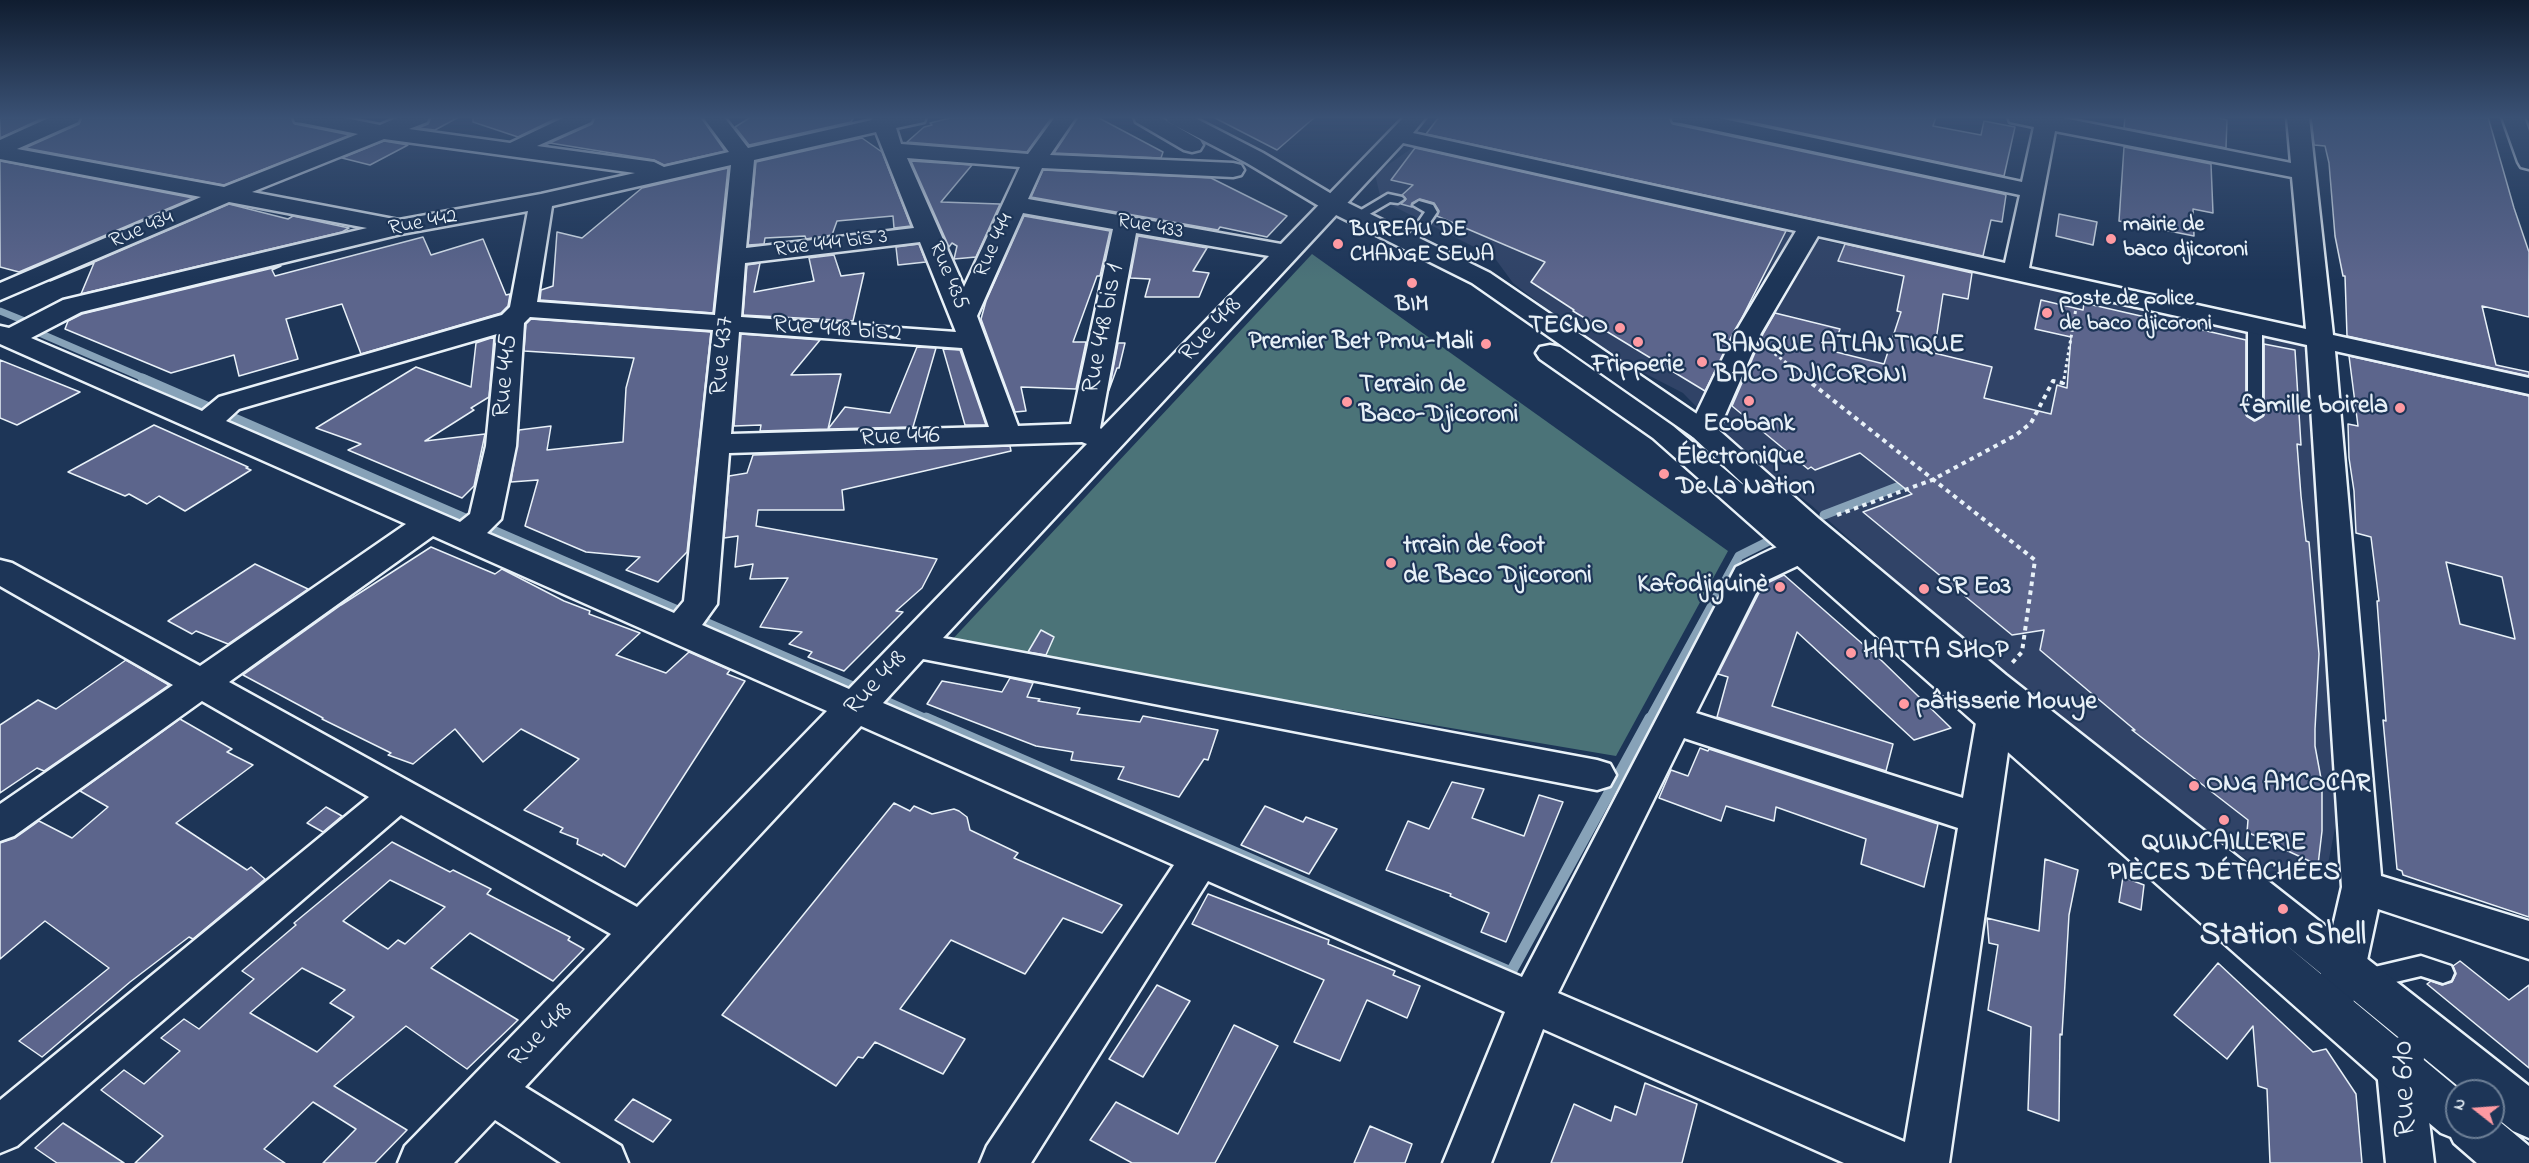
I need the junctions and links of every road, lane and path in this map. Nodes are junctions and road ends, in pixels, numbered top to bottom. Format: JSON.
{"nodes":[{"id":1,"x":110,"y":171,"type":"edge"},
{"id":2,"x":285,"y":171,"type":"edge"},
{"id":3,"x":669,"y":171,"type":"edge"},
{"id":4,"x":677,"y":171,"type":"edge"},
{"id":5,"x":742,"y":171,"type":"edge"},
{"id":6,"x":901,"y":171,"type":"edge"},
{"id":7,"x":1029,"y":171,"type":"edge"},
{"id":8,"x":1236,"y":171,"type":"edge"},
{"id":9,"x":1275,"y":171,"type":"edge"},
{"id":10,"x":1370,"y":171,"type":"edge"},
{"id":11,"x":1559,"y":171,"type":"edge"},
{"id":12,"x":1938,"y":171,"type":"edge"},
{"id":13,"x":2036,"y":171,"type":"edge"},
{"id":14,"x":2299,"y":171,"type":"edge"},
{"id":15,"x":674,"y":172,"type":"junction"},
{"id":16,"x":2303,"y":172,"type":"joint"},
{"id":17,"x":2032,"y":191,"type":"junction"},
{"id":18,"x":227,"y":194,"type":"junction"},
{"id":19,"x":1398,"y":199,"type":"dead end"},
{"id":20,"x":541,"y":201,"type":"junction"},
{"id":21,"x":1014,"y":204,"type":"junction"},
{"id":22,"x":1419,"y":206,"type":"dead end"},
{"id":23,"x":1337,"y":212,"type":"junction"},
{"id":24,"x":1126,"y":224,"type":"junction"},
{"id":25,"x":401,"y":227,"type":"junction"},
{"id":26,"x":1811,"y":227,"type":"junction"},
{"id":27,"x":928,"y":234,"type":"junction"},
{"id":28,"x":1410,"y":243,"type":"junction"},
{"id":29,"x":1287,"y":252,"type":"junction"},
{"id":30,"x":734,"y":257,"type":"junction"},
{"id":31,"x":2016,"y":272,"type":"junction"},
{"id":32,"x":2080,"y":287,"type":"junction"},
{"id":33,"x":0,"y":292,"type":"edge"},
{"id":34,"x":517,"y":315,"type":"junction"},
{"id":35,"x":964,"y":315,"type":"junction"},
{"id":36,"x":728,"y":323,"type":"junction"},
{"id":37,"x":2254,"y":325,"type":"junction"},
{"id":38,"x":1748,"y":333,"type":"junction"},
{"id":39,"x":5,"y":336,"type":"edge"},
{"id":40,"x":2320,"y":339,"type":"junction"},
{"id":41,"x":972,"y":341,"type":"junction"},
{"id":42,"x":2529,"y":386,"type":"edge"},
{"id":43,"x":2255,"y":415,"type":"dead end"},
{"id":44,"x":206,"y":423,"type":"junction"},
{"id":45,"x":1703,"y":431,"type":"junction"},
{"id":46,"x":1007,"y":435,"type":"junction"},
{"id":47,"x":1096,"y":437,"type":"junction"},
{"id":48,"x":716,"y":444,"type":"junction"},
{"id":49,"x":1932,"y":480,"type":"junction"},
{"id":50,"x":463,"y":526,"type":"junction"},
{"id":51,"x":1805,"y":539,"type":"junction"},
{"id":52,"x":0,"y":572,"type":"edge"},
{"id":53,"x":688,"y":618,"type":"junction"},
{"id":54,"x":914,"y":645,"type":"junction"},
{"id":55,"x":201,"y":684,"type":"junction"},
{"id":56,"x":1994,"y":701,"type":"junction"},
{"id":57,"x":856,"y":708,"type":"junction"},
{"id":58,"x":1674,"y":720,"type":"junction"},
{"id":59,"x":1597,"y":775,"type":"dead end"},
{"id":60,"x":398,"y":795,"type":"junction"},
{"id":61,"x":1978,"y":819,"type":"junction"},
{"id":62,"x":0,"y":825,"type":"edge"},
{"id":63,"x":1201,"y":858,"type":"junction"},
{"id":64,"x":2362,"y":887,"type":"junction"},
{"id":65,"x":642,"y":931,"type":"junction"},
{"id":66,"x":2529,"y":940,"type":"edge"},
{"id":67,"x":2354,"y":972,"type":"junction"},
{"id":68,"x":2443,"y":973,"type":"dead end"},
{"id":69,"x":1531,"y":1003,"type":"junction"},
{"id":70,"x":2331,"y":1009,"type":"junction"},
{"id":71,"x":2407,"y":1015,"type":"junction"},
{"id":72,"x":2400,"y":1070,"type":"junction"},
{"id":73,"x":490,"y":1091,"type":"junction"},
{"id":74,"x":2529,"y":1115,"type":"edge"},
{"id":75,"x":0,"y":1130,"type":"edge"},
{"id":76,"x":2483,"y":1142,"type":"edge"},
{"id":77,"x":422,"y":1163,"type":"edge"},
{"id":78,"x":604,"y":1163,"type":"edge"},
{"id":79,"x":1004,"y":1163,"type":"edge"},
{"id":80,"x":1467,"y":1163,"type":"edge"},
{"id":81,"x":1899,"y":1163,"type":"edge"},
{"id":82,"x":1926,"y":1163,"type":"edge"},
{"id":83,"x":2410,"y":1163,"type":"edge"}],
"edges":[{"from":1,"to":18,"type":"street"},
{"from":2,"to":18,"type":"street","name":"Rue 434"},
{"from":3,"to":15,"type":"street"},
{"from":4,"to":15,"type":"street","name":"Rue 442"},
{"from":5,"to":30,"type":"street","name":"Rue 437"},
{"from":6,"to":27,"type":"street","name":"Rue 435"},
{"from":7,"to":21,"type":"street","name":"Rue 444"},
{"from":8,"to":23,"type":"street"},
{"from":9,"to":23,"type":"street"},
{"from":10,"to":23,"type":"street","name":"Rue 448"},
{"from":11,"to":26,"type":"street"},
{"from":12,"to":17,"type":"street"},
{"from":13,"to":17,"type":"street"},
{"from":14,"to":16,"type":"street"},
{"from":15,"to":20,"type":"street","name":"Rue 442"},
{"from":16,"to":40,"type":"street"},
{"from":17,"to":31,"type":"street"},
{"from":18,"to":25,"type":"street"},
{"from":18,"to":33,"type":"street","name":"Rue 434"},
{"from":19,"to":23,"type":"lane"},
{"from":20,"to":25,"type":"street","name":"Rue 442"},
{"from":20,"to":34,"type":"street","name":"Rue 445"},
{"from":21,"to":24,"type":"street","name":"Rue 433"},
{"from":21,"to":35,"type":"street","name":"Rue 444"},
{"from":22,"to":28,"type":"lane"},
{"from":23,"to":28,"type":"street"},
{"from":23,"to":29,"type":"street","name":"Rue 448"},
{"from":23,"to":51,"type":"street"},
{"from":24,"to":29,"type":"street","name":"Rue 433"},
{"from":24,"to":47,"type":"street","name":"Rue 448 bis 1"},
{"from":25,"to":39,"type":"street","name":"Rue 442"},
{"from":26,"to":31,"type":"street"},
{"from":26,"to":38,"type":"street"},
{"from":27,"to":30,"type":"street","name":"Rue 444 bis 3"},
{"from":27,"to":35,"type":"street","name":"Rue 435"},
{"from":28,"to":45,"type":"street"},
{"from":29,"to":47,"type":"street","name":"Rue 448"},
{"from":30,"to":36,"type":"street","name":"Rue 437"},
{"from":31,"to":32,"type":"street"},
{"from":32,"to":37,"type":"street"},
{"from":32,"to":49,"type":"path"},
{"from":34,"to":36,"type":"street","name":"Rue 448 bis2"},
{"from":34,"to":44,"type":"street"},
{"from":34,"to":50,"type":"street","name":"Rue 445"},
{"from":35,"to":41,"type":"street","name":"Rue 435"},
{"from":36,"to":41,"type":"street","name":"Rue 448 bis2"},
{"from":36,"to":48,"type":"street","name":"Rue 437"},
{"from":37,"to":40,"type":"street"},
{"from":37,"to":43,"type":"lane"},
{"from":38,"to":45,"type":"street"},
{"from":38,"to":49,"type":"path"},
{"from":39,"to":44,"type":"street"},
{"from":40,"to":42,"type":"street"},
{"from":40,"to":64,"type":"street"},
{"from":41,"to":46,"type":"street","name":"Rue 435"},
{"from":44,"to":50,"type":"street"},
{"from":45,"to":51,"type":"street"},
{"from":46,"to":47,"type":"street","name":"Rue 446"},
{"from":46,"to":48,"type":"street","name":"Rue 446"},
{"from":47,"to":54,"type":"street","name":"Rue 448"},
{"from":48,"to":53,"type":"street","name":"Rue 437"},
{"from":49,"to":51,"type":"path"},
{"from":49,"to":56,"type":"path"},
{"from":50,"to":53,"type":"street"},
{"from":50,"to":55,"type":"street"},
{"from":51,"to":56,"type":"street"},
{"from":51,"to":58,"type":"street"},
{"from":52,"to":55,"type":"street"},
{"from":53,"to":57,"type":"street"},
{"from":54,"to":57,"type":"street","name":"Rue 448"},
{"from":54,"to":59,"type":"street"},
{"from":55,"to":60,"type":"street"},
{"from":55,"to":62,"type":"street"},
{"from":56,"to":61,"type":"street"},
{"from":56,"to":67,"type":"street"},
{"from":56,"to":70,"type":"street"},
{"from":57,"to":63,"type":"street"},
{"from":57,"to":65,"type":"street","name":"Rue 448"},
{"from":58,"to":61,"type":"street"},
{"from":58,"to":69,"type":"street"},
{"from":60,"to":65,"type":"street"},
{"from":60,"to":75,"type":"street"},
{"from":61,"to":82,"type":"street"},
{"from":63,"to":69,"type":"street"},
{"from":63,"to":79,"type":"street"},
{"from":64,"to":66,"type":"street"},
{"from":64,"to":67,"type":"street"},
{"from":65,"to":73,"type":"street","name":"Rue 448"},
{"from":67,"to":68,"type":"lane"},
{"from":67,"to":70,"type":"street"},
{"from":67,"to":71,"type":"street"},
{"from":69,"to":80,"type":"street"},
{"from":69,"to":81,"type":"street"},
{"from":70,"to":72,"type":"street"},
{"from":71,"to":72,"type":"street","name":"Rue 610"},
{"from":71,"to":74,"type":"street"},
{"from":72,"to":76,"type":"street"},
{"from":72,"to":83,"type":"street","name":"Rue 610"},
{"from":73,"to":77,"type":"street","name":"Rue 448"},
{"from":73,"to":78,"type":"street"}]}
